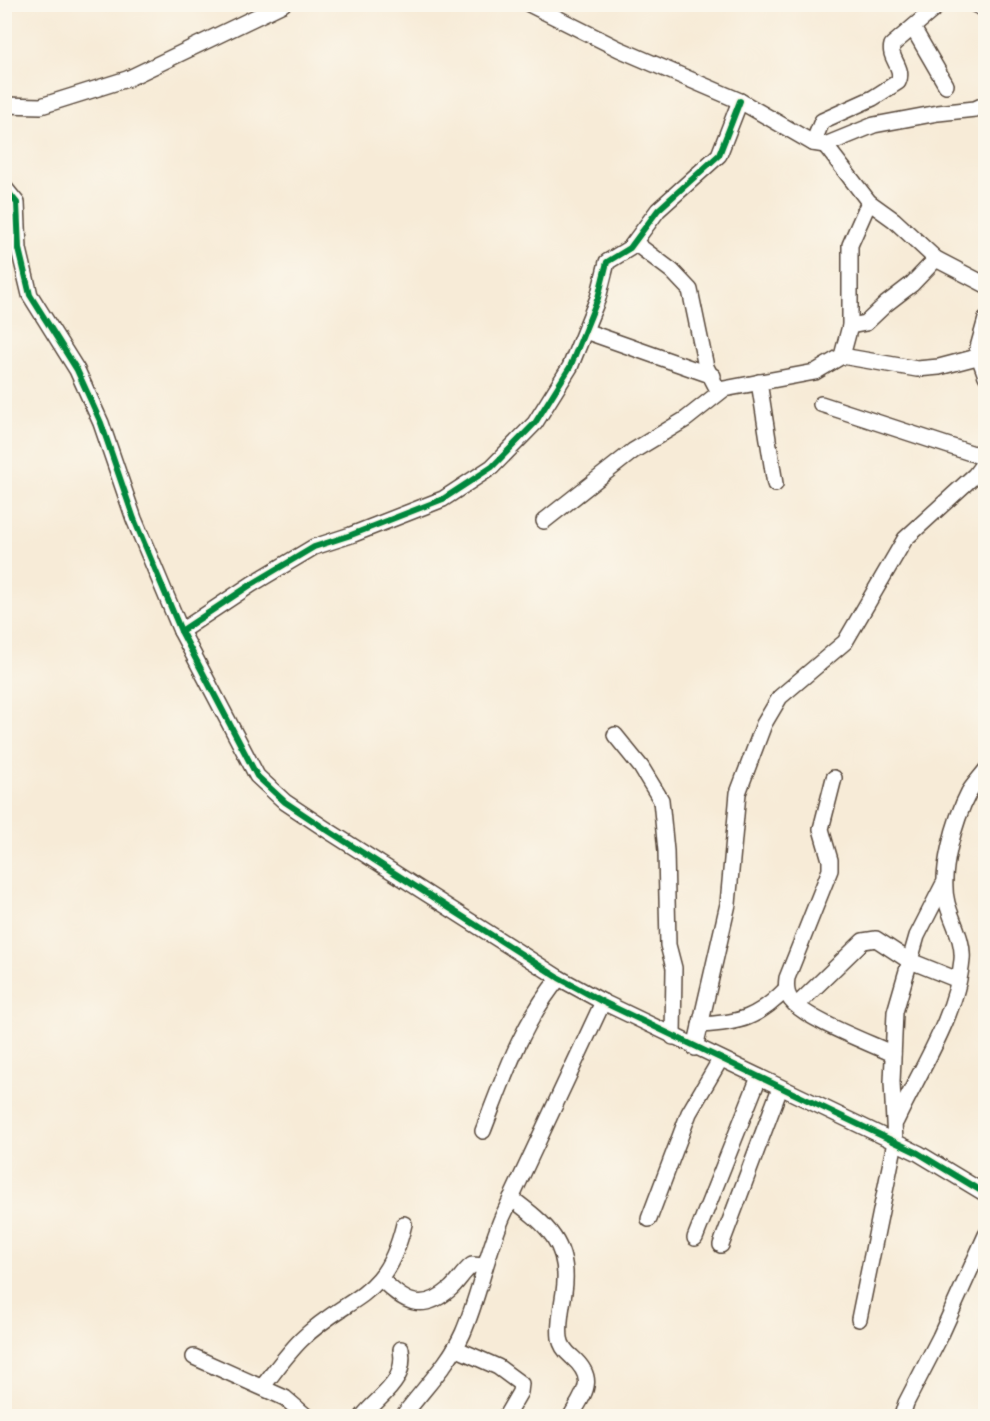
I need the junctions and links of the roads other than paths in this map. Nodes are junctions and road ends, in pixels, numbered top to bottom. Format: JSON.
{"nodes":[{"id":1,"x":529,"y":4,"type":"edge"},
{"id":2,"x":940,"y":4,"type":"edge"},
{"id":3,"x":974,"y":4,"type":"edge"},
{"id":4,"x":275,"y":6,"type":"edge"},
{"id":5,"x":549,"y":8,"type":"edge"},
{"id":6,"x":986,"y":10,"type":"edge"},
{"id":7,"x":913,"y":28,"type":"junction"},
{"id":8,"x":946,"y":85,"type":"dead end"},
{"id":9,"x":740,"y":101,"type":"junction"},
{"id":10,"x":986,"y":104,"type":"edge"},
{"id":11,"x":4,"y":105,"type":"edge"},
{"id":12,"x":819,"y":144,"type":"junction"},
{"id":13,"x":4,"y":187,"type":"edge"},
{"id":14,"x":869,"y":202,"type":"junction"},
{"id":15,"x":635,"y":243,"type":"junction"},
{"id":16,"x":936,"y":259,"type":"junction"},
{"id":17,"x":986,"y":285,"type":"edge"},
{"id":18,"x":986,"y":319,"type":"edge"},
{"id":19,"x":850,"y":326,"type":"junction"},
{"id":20,"x":585,"y":331,"type":"junction"},
{"id":21,"x":842,"y":356,"type":"junction"},
{"id":22,"x":977,"y":357,"type":"junction"},
{"id":23,"x":708,"y":374,"type":"junction"},
{"id":24,"x":986,"y":376,"type":"edge"},
{"id":25,"x":759,"y":382,"type":"junction"},
{"id":26,"x":726,"y":389,"type":"junction"},
{"id":27,"x":821,"y":404,"type":"dead end"},
{"id":28,"x":986,"y":459,"type":"edge"},
{"id":29,"x":775,"y":484,"type":"dead end"},
{"id":30,"x":544,"y":521,"type":"dead end"},
{"id":31,"x":181,"y":631,"type":"junction"},
{"id":32,"x":615,"y":735,"type":"dead end"},
{"id":33,"x":986,"y":770,"type":"edge"},
{"id":34,"x":834,"y":778,"type":"dead end"},
{"id":35,"x":944,"y":885,"type":"junction"},
{"id":36,"x":908,"y":960,"type":"junction"},
{"id":37,"x":559,"y":978,"type":"junction"},
{"id":38,"x":958,"y":980,"type":"junction"},
{"id":39,"x":786,"y":989,"type":"junction"},
{"id":40,"x":603,"y":1002,"type":"junction"},
{"id":41,"x":797,"y":1005,"type":"junction"},
{"id":42,"x":700,"y":1025,"type":"junction"},
{"id":43,"x":673,"y":1037,"type":"junction"},
{"id":44,"x":696,"y":1048,"type":"junction"},
{"id":45,"x":893,"y":1054,"type":"junction"},
{"id":46,"x":720,"y":1060,"type":"junction"},
{"id":47,"x":759,"y":1077,"type":"junction"},
{"id":48,"x":780,"y":1088,"type":"junction"},
{"id":49,"x":894,"y":1124,"type":"junction"},
{"id":50,"x":483,"y":1131,"type":"dead end"},
{"id":51,"x":895,"y":1142,"type":"junction"},
{"id":52,"x":986,"y":1194,"type":"edge"},
{"id":53,"x":511,"y":1198,"type":"junction"},
{"id":54,"x":649,"y":1219,"type":"dead end"},
{"id":55,"x":404,"y":1224,"type":"dead end"},
{"id":56,"x":986,"y":1235,"type":"edge"},
{"id":57,"x":695,"y":1238,"type":"dead end"},
{"id":58,"x":721,"y":1245,"type":"dead end"},
{"id":59,"x":485,"y":1266,"type":"junction"},
{"id":60,"x":381,"y":1279,"type":"junction"},
{"id":61,"x":859,"y":1319,"type":"dead end"},
{"id":62,"x":455,"y":1348,"type":"junction"},
{"id":63,"x":401,"y":1349,"type":"dead end"},
{"id":64,"x":194,"y":1357,"type":"dead end"},
{"id":65,"x":263,"y":1386,"type":"junction"},
{"id":66,"x":306,"y":1416,"type":"edge"},
{"id":67,"x":363,"y":1416,"type":"edge"},
{"id":68,"x":403,"y":1416,"type":"edge"},
{"id":69,"x":506,"y":1416,"type":"edge"},
{"id":70,"x":571,"y":1416,"type":"edge"},
{"id":71,"x":902,"y":1416,"type":"edge"}],
"edges":[{"from":1,"to":5,"type":"street"},
{"from":2,"to":7,"type":"street"},
{"from":3,"to":6,"type":"street"},
{"from":4,"to":11,"type":"street"},
{"from":5,"to":9,"type":"street"},
{"from":7,"to":8,"type":"street"},
{"from":7,"to":12,"type":"street"},
{"from":9,"to":12,"type":"street"},
{"from":9,"to":15,"type":"street"},
{"from":10,"to":12,"type":"street"},
{"from":12,"to":14,"type":"street"},
{"from":13,"to":31,"type":"street"},
{"from":14,"to":16,"type":"street"},
{"from":14,"to":19,"type":"street"},
{"from":15,"to":20,"type":"street"},
{"from":15,"to":23,"type":"street"},
{"from":16,"to":17,"type":"street"},
{"from":16,"to":19,"type":"street"},
{"from":18,"to":22,"type":"street"},
{"from":19,"to":21,"type":"street"},
{"from":20,"to":23,"type":"street"},
{"from":20,"to":31,"type":"street"},
{"from":21,"to":22,"type":"street"},
{"from":21,"to":25,"type":"street"},
{"from":22,"to":24,"type":"street"},
{"from":23,"to":26,"type":"street"},
{"from":25,"to":26,"type":"street"},
{"from":25,"to":29,"type":"street"},
{"from":26,"to":30,"type":"street"},
{"from":27,"to":28,"type":"street"},
{"from":28,"to":42,"type":"street"},
{"from":31,"to":37,"type":"street"},
{"from":32,"to":43,"type":"street"},
{"from":33,"to":35,"type":"street"},
{"from":34,"to":39,"type":"street"},
{"from":35,"to":36,"type":"street"},
{"from":35,"to":38,"type":"street"},
{"from":36,"to":38,"type":"street"},
{"from":36,"to":41,"type":"street"},
{"from":36,"to":45,"type":"street"},
{"from":37,"to":40,"type":"street"},
{"from":37,"to":50,"type":"street"},
{"from":38,"to":49,"type":"street"},
{"from":39,"to":41,"type":"street"},
{"from":39,"to":42,"type":"street"},
{"from":40,"to":43,"type":"street"},
{"from":40,"to":53,"type":"street"},
{"from":41,"to":45,"type":"street"},
{"from":42,"to":44,"type":"street"},
{"from":43,"to":44,"type":"street"},
{"from":44,"to":46,"type":"street"},
{"from":45,"to":49,"type":"street"},
{"from":46,"to":47,"type":"street"},
{"from":46,"to":54,"type":"street"},
{"from":47,"to":48,"type":"street"},
{"from":47,"to":57,"type":"street"},
{"from":48,"to":51,"type":"street"},
{"from":48,"to":58,"type":"street"},
{"from":49,"to":51,"type":"street"},
{"from":51,"to":52,"type":"street"},
{"from":51,"to":61,"type":"street"},
{"from":53,"to":59,"type":"street"},
{"from":53,"to":70,"type":"street"},
{"from":55,"to":60,"type":"street"},
{"from":56,"to":71,"type":"street"},
{"from":59,"to":60,"type":"street"},
{"from":59,"to":62,"type":"street"},
{"from":60,"to":65,"type":"street"},
{"from":62,"to":68,"type":"street"},
{"from":62,"to":69,"type":"street"},
{"from":63,"to":67,"type":"street"},
{"from":64,"to":65,"type":"street"},
{"from":65,"to":66,"type":"street"}]}
